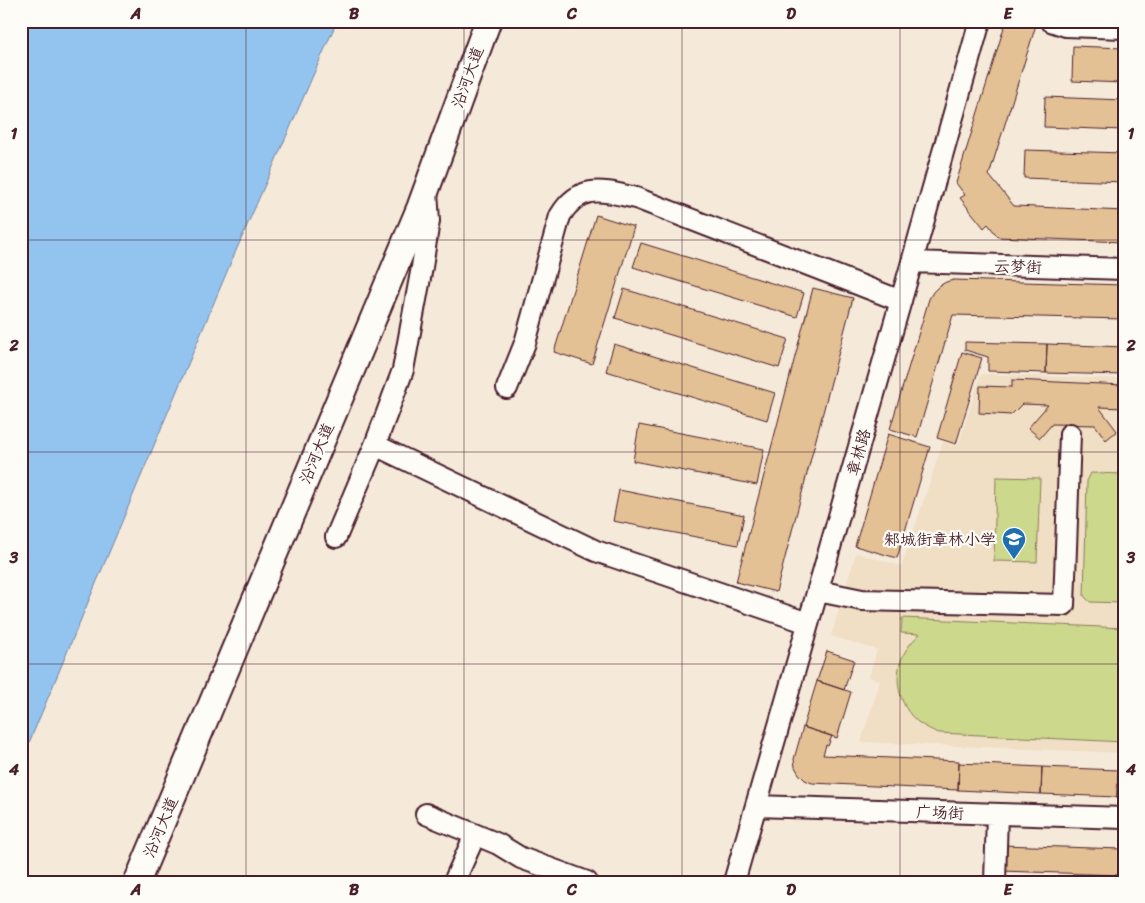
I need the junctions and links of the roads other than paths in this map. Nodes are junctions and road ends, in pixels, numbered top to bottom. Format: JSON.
{"nodes":[{"id":1,"x":488,"y":21,"type":"edge"},
{"id":2,"x":980,"y":21,"type":"edge"},
{"id":3,"x":1051,"y":21,"type":"edge"},
{"id":4,"x":1124,"y":28,"type":"edge"},
{"id":5,"x":427,"y":188,"type":"junction"},
{"id":6,"x":912,"y":262,"type":"junction"},
{"id":7,"x":1124,"y":270,"type":"edge"},
{"id":8,"x":901,"y":301,"type":"junction"},
{"id":9,"x":507,"y":388,"type":"dead end"},
{"id":10,"x":1070,"y":434,"type":"dead end"},
{"id":11,"x":375,"y":445,"type":"junction"},
{"id":12,"x":336,"y":537,"type":"dead end"},
{"id":13,"x":818,"y":591,"type":"junction"},
{"id":14,"x":808,"y":624,"type":"junction"},
{"id":15,"x":756,"y":806,"type":"junction"},
{"id":16,"x":426,"y":814,"type":"dead end"},
{"id":17,"x":997,"y":814,"type":"junction"},
{"id":18,"x":1124,"y":818,"type":"edge"},
{"id":19,"x":475,"y":835,"type":"junction"},
{"id":20,"x":137,"y":882,"type":"edge"},
{"id":21,"x":454,"y":882,"type":"edge"},
{"id":22,"x":586,"y":882,"type":"edge"},
{"id":23,"x":734,"y":882,"type":"edge"},
{"id":24,"x":995,"y":882,"type":"edge"}],
"edges":[{"from":1,"to":5,"type":"main road","name":"沿河大道"},
{"from":2,"to":6,"type":"street","name":"章林路"},
{"from":3,"to":4,"type":"street"},
{"from":5,"to":11,"type":"street"},
{"from":5,"to":20,"type":"main road","name":"沿河大道"},
{"from":6,"to":7,"type":"street","name":"云梦街"},
{"from":6,"to":8,"type":"street","name":"章林路"},
{"from":8,"to":9,"type":"street"},
{"from":8,"to":13,"type":"street","name":"章林路"},
{"from":10,"to":13,"type":"street"},
{"from":11,"to":12,"type":"street"},
{"from":11,"to":14,"type":"street"},
{"from":13,"to":14,"type":"street","name":"章林路"},
{"from":14,"to":15,"type":"street","name":"章林路"},
{"from":15,"to":17,"type":"street","name":"广场街"},
{"from":15,"to":23,"type":"street","name":"章林路"},
{"from":16,"to":19,"type":"street"},
{"from":17,"to":18,"type":"street","name":"广场街"},
{"from":17,"to":24,"type":"street"},
{"from":19,"to":21,"type":"street"},
{"from":19,"to":22,"type":"street"}]}
